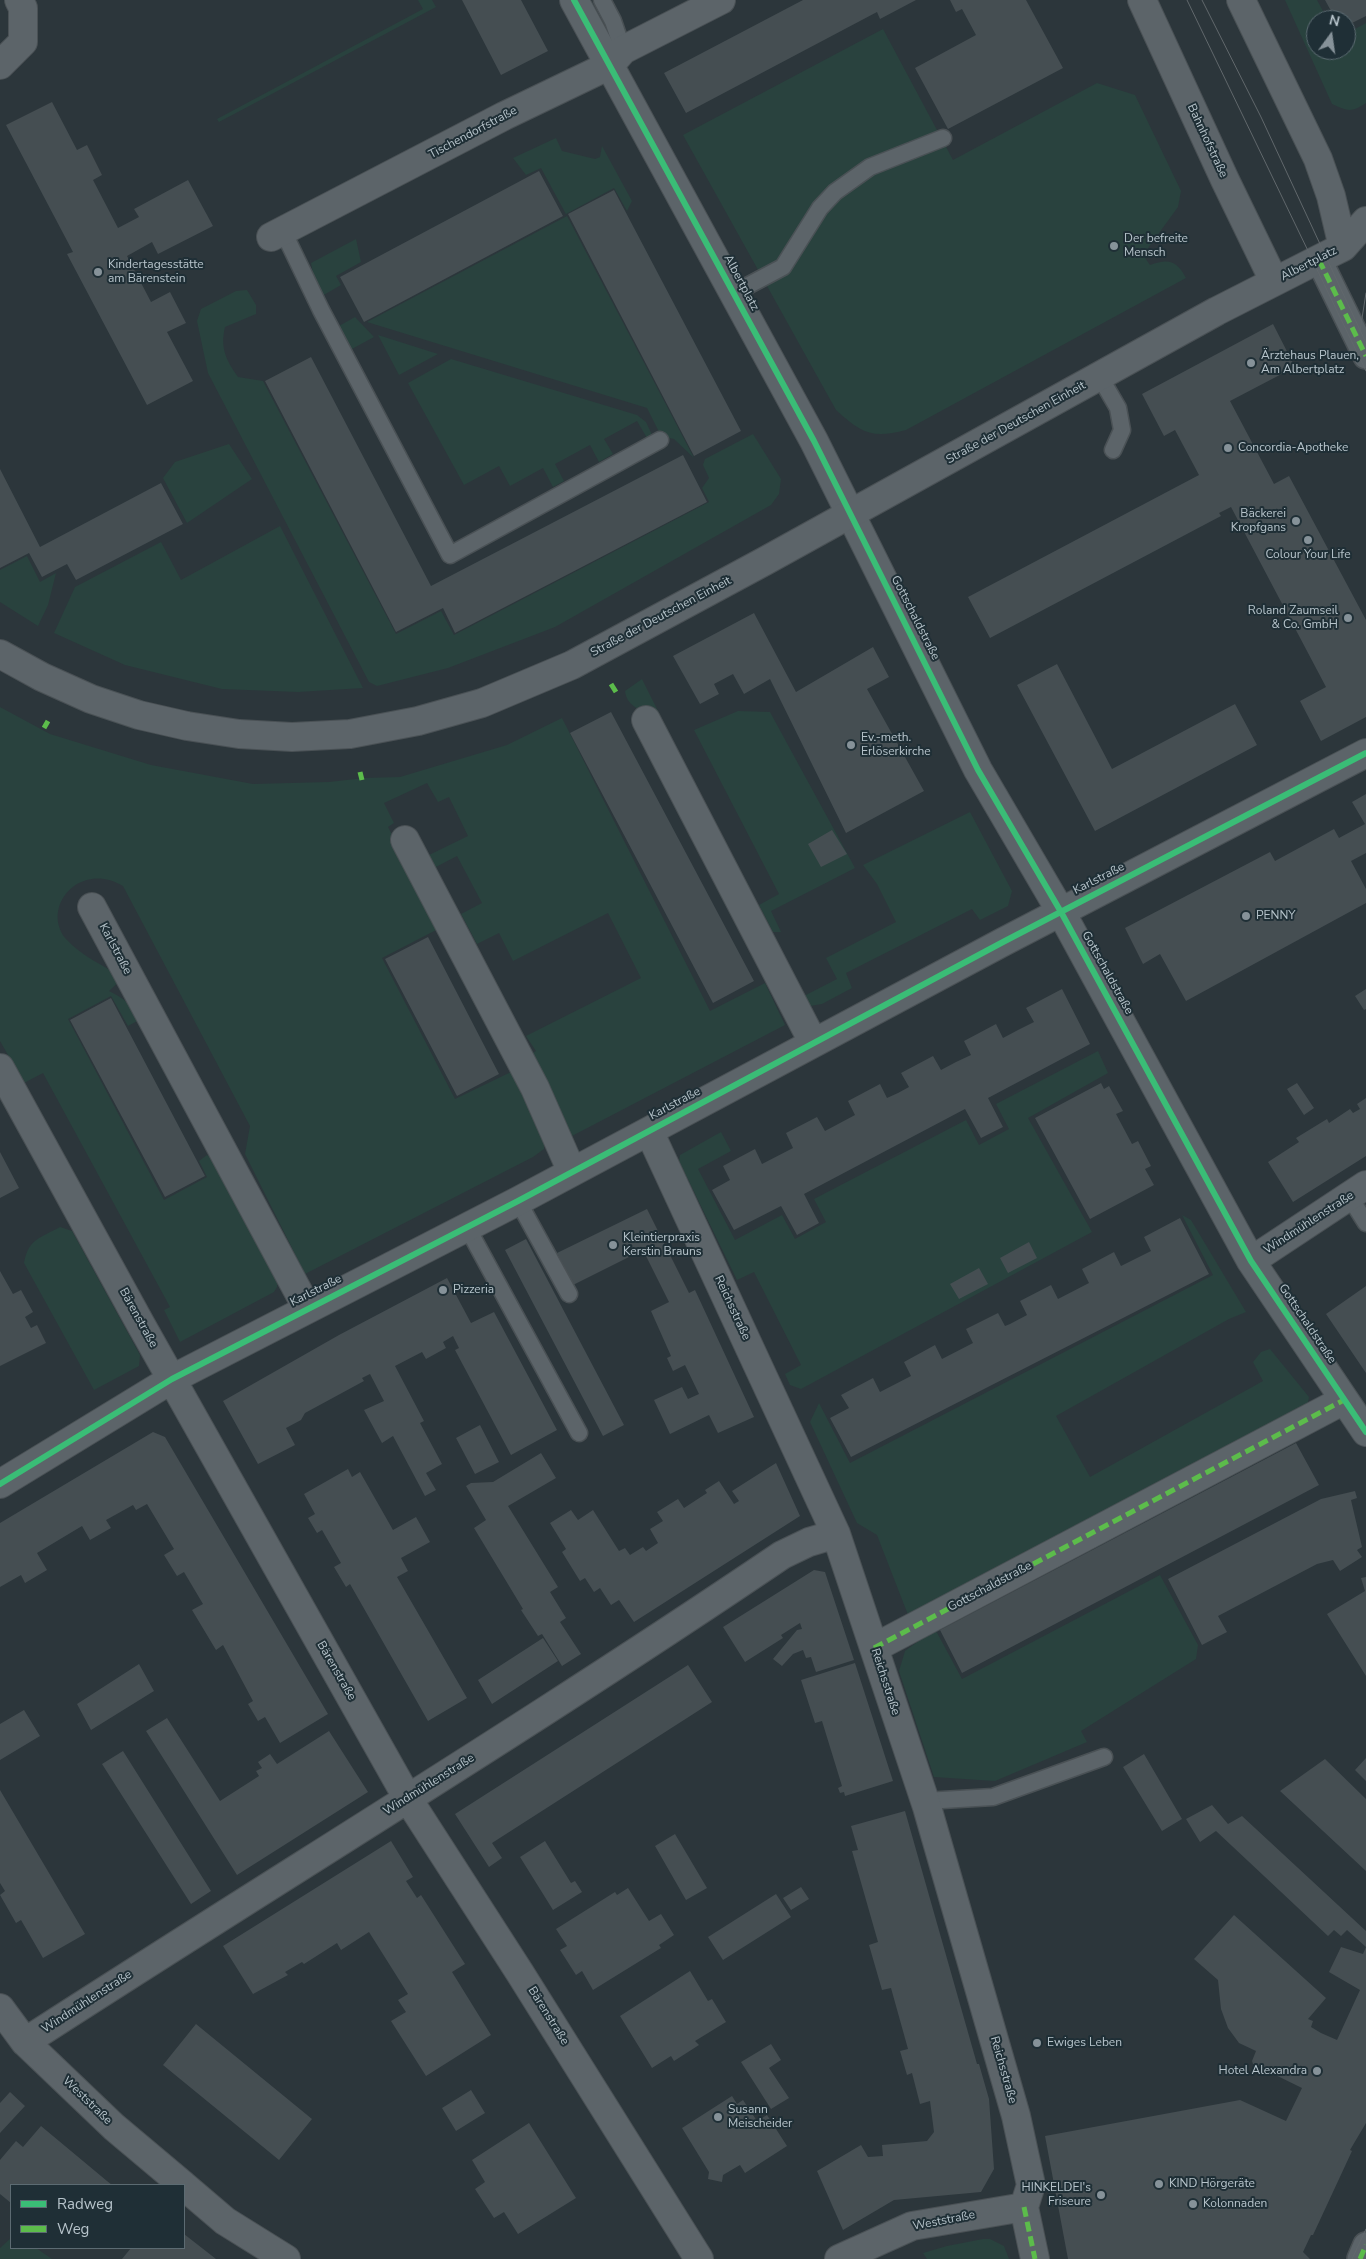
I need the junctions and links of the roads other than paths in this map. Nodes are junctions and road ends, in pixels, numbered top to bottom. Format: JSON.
{"nodes":[{"id":1,"x":19,"y":0,"type":"edge"},
{"id":2,"x":574,"y":0,"type":"edge"},
{"id":3,"x":602,"y":0,"type":"edge"},
{"id":4,"x":721,"y":0,"type":"edge"},
{"id":5,"x":1142,"y":0,"type":"edge"},
{"id":6,"x":1241,"y":0,"type":"edge"},
{"id":7,"x":616,"y":58,"type":"junction"},
{"id":8,"x":0,"y":66,"type":"edge"},
{"id":9,"x":943,"y":138,"type":"dead end"},
{"id":10,"x":1366,"y":221,"type":"edge"},
{"id":11,"x":277,"y":234,"type":"joint"},
{"id":12,"x":1354,"y":247,"type":"edge"},
{"id":13,"x":1319,"y":260,"type":"junction"},
{"id":14,"x":1274,"y":281,"type":"junction"},
{"id":15,"x":734,"y":293,"type":"junction"},
{"id":16,"x":1366,"y":356,"type":"edge"},
{"id":17,"x":1100,"y":376,"type":"junction"},
{"id":18,"x":660,"y":440,"type":"dead end"},
{"id":19,"x":1113,"y":450,"type":"dead end"},
{"id":20,"x":850,"y":514,"type":"junction"},
{"id":21,"x":0,"y":654,"type":"edge"},
{"id":22,"x":646,"y":720,"type":"dead end"},
{"id":23,"x":1366,"y":753,"type":"edge"},
{"id":24,"x":405,"y":840,"type":"dead end"},
{"id":25,"x":92,"y":907,"type":"dead end"},
{"id":26,"x":1060,"y":912,"type":"junction"},
{"id":27,"x":813,"y":1042,"type":"junction"},
{"id":28,"x":0,"y":1068,"type":"edge"},
{"id":29,"x":649,"y":1131,"type":"junction"},
{"id":30,"x":572,"y":1172,"type":"junction"},
{"id":31,"x":1358,"y":1191,"type":"edge"},
{"id":32,"x":518,"y":1201,"type":"junction"},
{"id":33,"x":1366,"y":1223,"type":"edge"},
{"id":34,"x":467,"y":1227,"type":"junction"},
{"id":35,"x":1251,"y":1261,"type":"junction"},
{"id":36,"x":569,"y":1294,"type":"dead end"},
{"id":37,"x":307,"y":1308,"type":"junction"},
{"id":38,"x":172,"y":1379,"type":"junction"},
{"id":39,"x":1344,"y":1400,"type":"junction"},
{"id":40,"x":1366,"y":1432,"type":"edge"},
{"id":41,"x":579,"y":1433,"type":"dead end"},
{"id":42,"x":0,"y":1484,"type":"edge"},
{"id":43,"x":836,"y":1534,"type":"junction"},
{"id":44,"x":874,"y":1648,"type":"junction"},
{"id":45,"x":1104,"y":1756,"type":"dead end"},
{"id":46,"x":408,"y":1799,"type":"junction"},
{"id":47,"x":925,"y":1801,"type":"junction"},
{"id":48,"x":0,"y":2008,"type":"edge"},
{"id":49,"x":25,"y":2042,"type":"junction"},
{"id":50,"x":181,"y":2184,"type":"edge"},
{"id":51,"x":185,"y":2188,"type":"edge"},
{"id":52,"x":1024,"y":2206,"type":"junction"},
{"id":53,"x":1366,"y":2245,"type":"edge"},
{"id":54,"x":286,"y":2259,"type":"edge"},
{"id":55,"x":699,"y":2259,"type":"edge"},
{"id":56,"x":840,"y":2259,"type":"edge"},
{"id":57,"x":1035,"y":2259,"type":"edge"},
{"id":58,"x":1360,"y":2259,"type":"edge"}],
"edges":[{"from":1,"to":8,"type":"street"},
{"from":2,"to":7,"type":"street"},
{"from":3,"to":7,"type":"lane"},
{"from":4,"to":7,"type":"street"},
{"from":5,"to":14,"type":"street","name":"Bahnhofstraße"},
{"from":6,"to":12,"type":"street"},
{"from":7,"to":11,"type":"street","name":"Tischendorfstraße"},
{"from":7,"to":15,"type":"street","name":"Albertplatz"},
{"from":9,"to":15,"type":"lane"},
{"from":10,"to":12,"type":"street","name":"Albertplatz"},
{"from":11,"to":18,"type":"lane"},
{"from":12,"to":13,"type":"street","name":"Albertplatz"},
{"from":13,"to":14,"type":"street","name":"Albertplatz"},
{"from":13,"to":16,"type":"street"},
{"from":14,"to":17,"type":"street","name":"Straße der Deutschen Einheit"},
{"from":15,"to":20,"type":"street","name":"Albertplatz"},
{"from":17,"to":19,"type":"lane"},
{"from":17,"to":20,"type":"street","name":"Straße der Deutschen Einheit"},
{"from":20,"to":21,"type":"street","name":"Straße der Deutschen Einheit"},
{"from":20,"to":26,"type":"street","name":"Gottschaldstraße"},
{"from":22,"to":27,"type":"street"},
{"from":23,"to":26,"type":"street","name":"Karlstraße"},
{"from":24,"to":30,"type":"street"},
{"from":25,"to":37,"type":"street","name":"Karlstraße"},
{"from":26,"to":27,"type":"street","name":"Karlstraße"},
{"from":26,"to":35,"type":"street","name":"Gottschaldstraße"},
{"from":27,"to":29,"type":"street","name":"Karlstraße"},
{"from":28,"to":38,"type":"street","name":"Bärenstraße"},
{"from":29,"to":30,"type":"street","name":"Karlstraße"},
{"from":29,"to":43,"type":"street","name":"Reichsstraße"},
{"from":30,"to":32,"type":"street","name":"Karlstraße"},
{"from":31,"to":33,"type":"lane"},
{"from":31,"to":35,"type":"street","name":"Windmühlenstraße"},
{"from":32,"to":34,"type":"street","name":"Karlstraße"},
{"from":32,"to":36,"type":"lane"},
{"from":34,"to":37,"type":"street","name":"Karlstraße"},
{"from":34,"to":41,"type":"lane"},
{"from":35,"to":39,"type":"street","name":"Gottschaldstraße"},
{"from":37,"to":38,"type":"street","name":"Karlstraße"},
{"from":38,"to":42,"type":"street","name":"Karlstraße"},
{"from":38,"to":46,"type":"street","name":"Bärenstraße"},
{"from":39,"to":40,"type":"street","name":"Gottschaldstraße"},
{"from":39,"to":44,"type":"street","name":"Gottschaldstraße"},
{"from":43,"to":44,"type":"street","name":"Reichsstraße"},
{"from":43,"to":46,"type":"street","name":"Windmühlenstraße"},
{"from":44,"to":47,"type":"street","name":"Reichsstraße"},
{"from":45,"to":47,"type":"lane"},
{"from":46,"to":49,"type":"street","name":"Windmühlenstraße"},
{"from":46,"to":55,"type":"street","name":"Bärenstraße"},
{"from":47,"to":52,"type":"street","name":"Reichsstraße"},
{"from":48,"to":49,"type":"street","name":"Weststraße"},
{"from":49,"to":50,"type":"street","name":"Weststraße"},
{"from":51,"to":54,"type":"street","name":"Weststraße"},
{"from":52,"to":56,"type":"street","name":"Weststraße"},
{"from":52,"to":57,"type":"street","name":"Reichsstraße"},
{"from":53,"to":58,"type":"street"}]}
